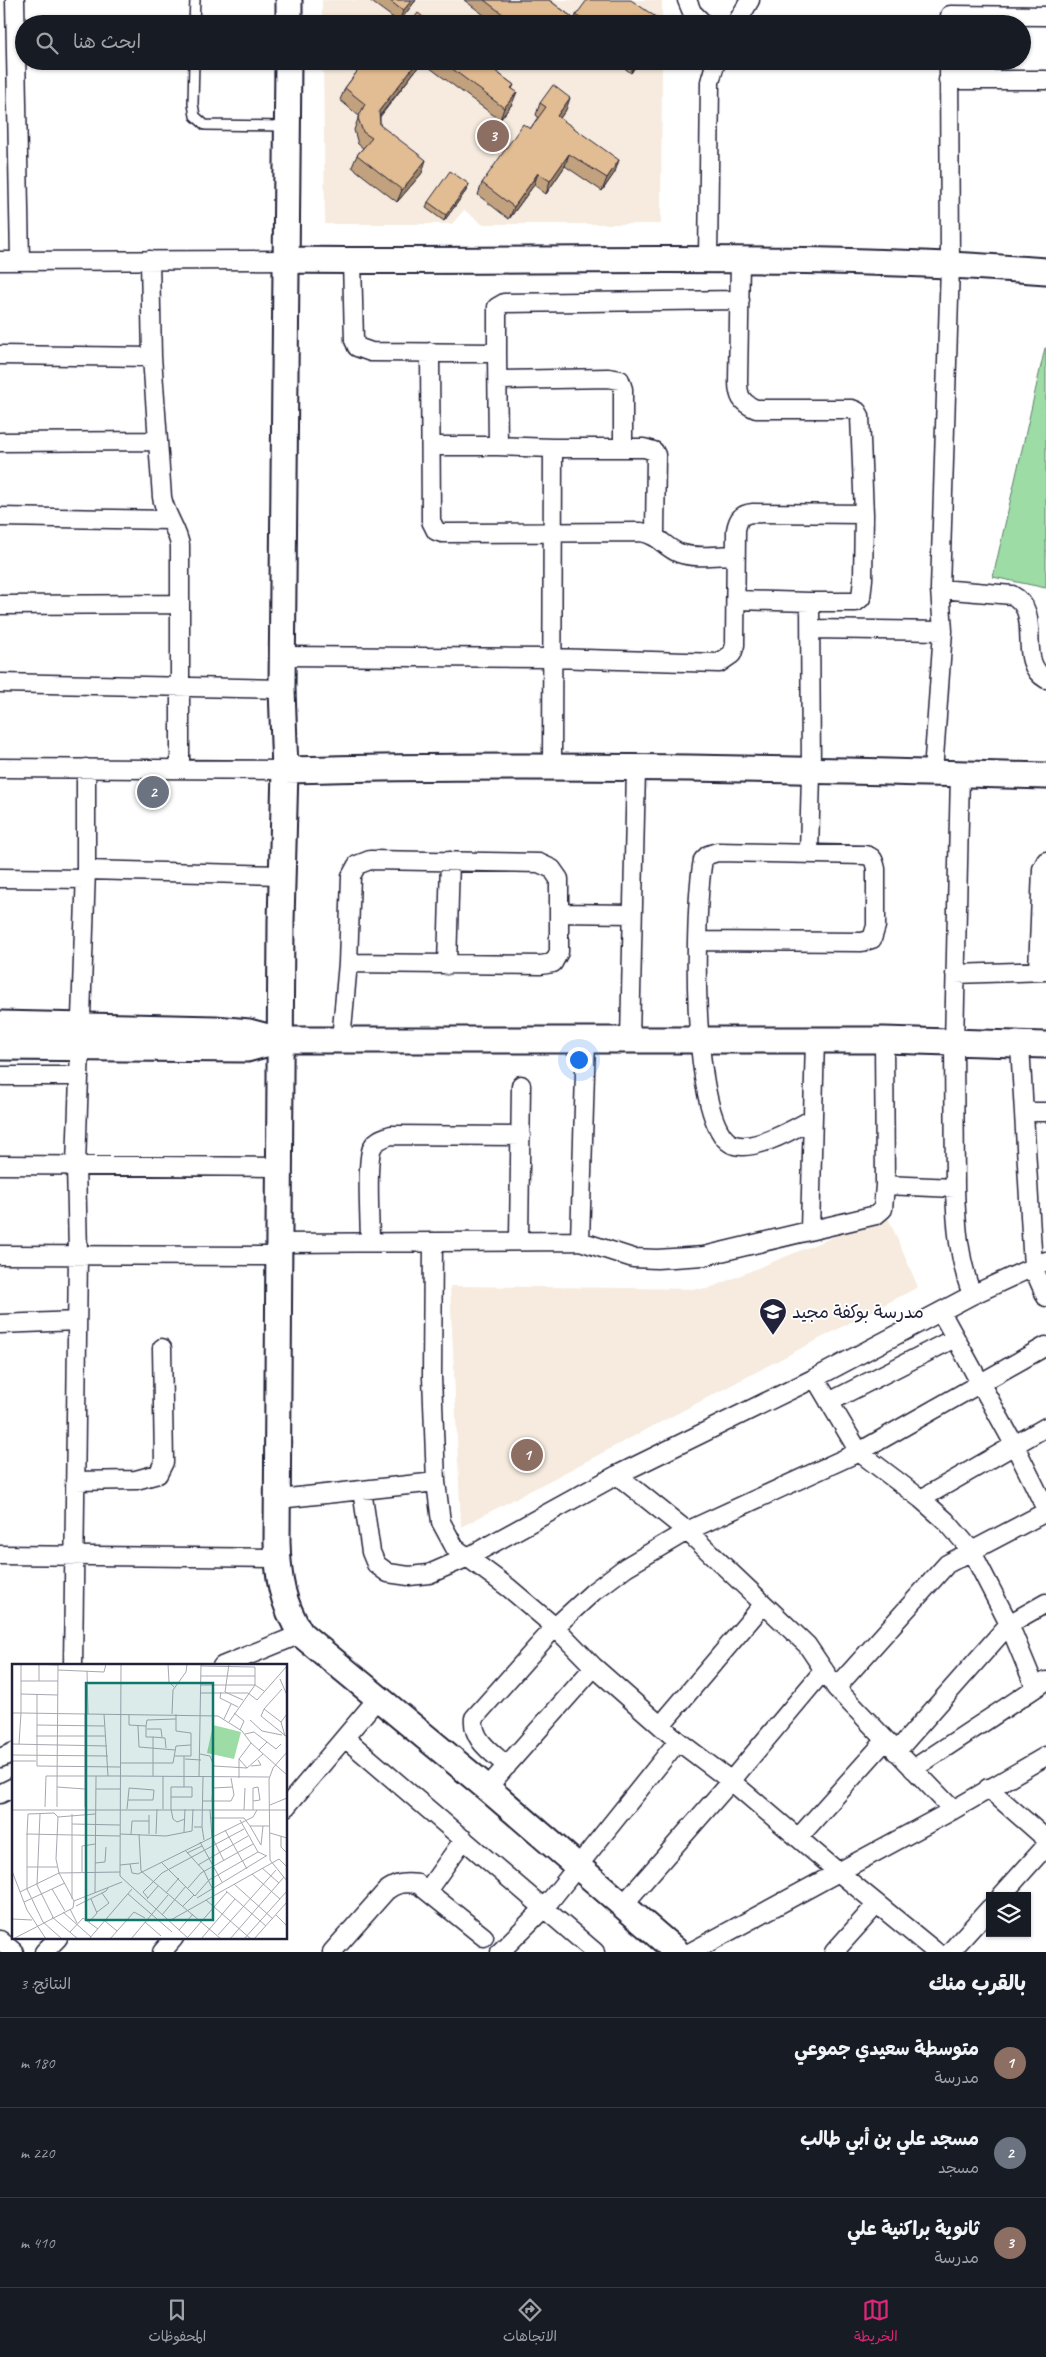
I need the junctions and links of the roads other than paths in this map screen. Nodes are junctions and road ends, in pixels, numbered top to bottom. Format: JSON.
{"nodes":[{"id":1,"x":15,"y":0,"type":"edge"},
{"id":2,"x":195,"y":0,"type":"edge"},
{"id":3,"x":289,"y":0,"type":"edge"},
{"id":4,"x":687,"y":0,"type":"edge"},
{"id":5,"x":750,"y":0,"type":"edge"},
{"id":6,"x":950,"y":13,"type":"edge"},
{"id":7,"x":15,"y":15,"type":"edge"},
{"id":8,"x":194,"y":15,"type":"edge"},
{"id":9,"x":289,"y":15,"type":"edge"},
{"id":10,"x":695,"y":15,"type":"edge"},
{"id":11,"x":741,"y":15,"type":"edge"},
{"id":12,"x":1014,"y":15,"type":"edge"},
{"id":13,"x":1031,"y":16,"type":"edge"},
{"id":14,"x":1046,"y":16,"type":"edge"},
{"id":15,"x":16,"y":70,"type":"edge"},
{"id":16,"x":194,"y":70,"type":"edge"},
{"id":17,"x":288,"y":70,"type":"edge"},
{"id":18,"x":713,"y":70,"type":"edge"},
{"id":19,"x":948,"y":70,"type":"edge"},
{"id":20,"x":948,"y":80,"type":"junction"},
{"id":21,"x":1046,"y":80,"type":"edge"},
{"id":22,"x":288,"y":126,"type":"junction"},
{"id":23,"x":150,"y":260,"type":"junction"},
{"id":24,"x":288,"y":260,"type":"junction"},
{"id":25,"x":708,"y":260,"type":"junction"},
{"id":26,"x":0,"y":261,"type":"edge"},
{"id":27,"x":20,"y":261,"type":"junction"},
{"id":28,"x":352,"y":261,"type":"junction"},
{"id":29,"x":740,"y":261,"type":"junction"},
{"id":30,"x":950,"y":265,"type":"junction"},
{"id":31,"x":1046,"y":271,"type":"edge"},
{"id":32,"x":740,"y":300,"type":"junction"},
{"id":33,"x":430,"y":352,"type":"junction"},
{"id":34,"x":497,"y":353,"type":"junction"},
{"id":35,"x":0,"y":355,"type":"edge"},
{"id":36,"x":152,"y":357,"type":"junction"},
{"id":37,"x":499,"y":380,"type":"junction"},
{"id":38,"x":157,"y":441,"type":"junction"},
{"id":39,"x":0,"y":442,"type":"edge"},
{"id":40,"x":431,"y":446,"type":"junction"},
{"id":41,"x":498,"y":446,"type":"junction"},
{"id":42,"x":554,"y":448,"type":"junction"},
{"id":43,"x":623,"y":448,"type":"junction"},
{"id":44,"x":864,"y":514,"type":"junction"},
{"id":45,"x":0,"y":517,"type":"edge"},
{"id":46,"x":170,"y":520,"type":"junction"},
{"id":47,"x":554,"y":533,"type":"junction"},
{"id":48,"x":655,"y":535,"type":"junction"},
{"id":49,"x":736,"y":555,"type":"junction"},
{"id":50,"x":940,"y":589,"type":"junction"},
{"id":51,"x":736,"y":600,"type":"junction"},
{"id":52,"x":810,"y":602,"type":"junction"},
{"id":53,"x":180,"y":604,"type":"junction"},
{"id":54,"x":0,"y":605,"type":"edge"},
{"id":55,"x":811,"y":629,"type":"junction"},
{"id":56,"x":943,"y":631,"type":"junction"},
{"id":57,"x":283,"y":656,"type":"junction"},
{"id":58,"x":552,"y":658,"type":"junction"},
{"id":59,"x":1046,"y":679,"type":"edge"},
{"id":60,"x":0,"y":683,"type":"edge"},
{"id":61,"x":180,"y":688,"type":"junction"},
{"id":62,"x":282,"y":689,"type":"junction"},
{"id":63,"x":0,"y":768,"type":"edge"},
{"id":64,"x":86,"y":768,"type":"junction"},
{"id":65,"x":552,"y":768,"type":"junction"},
{"id":66,"x":180,"y":769,"type":"junction"},
{"id":67,"x":636,"y":769,"type":"junction"},
{"id":68,"x":285,"y":770,"type":"junction"},
{"id":69,"x":812,"y":772,"type":"junction"},
{"id":70,"x":933,"y":772,"type":"junction"},
{"id":71,"x":960,"y":774,"type":"junction"},
{"id":72,"x":1046,"y":776,"type":"edge"},
{"id":73,"x":809,"y":854,"type":"junction"},
{"id":74,"x":450,"y":861,"type":"junction"},
{"id":75,"x":1046,"y":861,"type":"edge"},
{"id":76,"x":85,"y":875,"type":"junction"},
{"id":77,"x":282,"y":875,"type":"junction"},
{"id":78,"x":0,"y":878,"type":"edge"},
{"id":79,"x":560,"y":913,"type":"junction"},
{"id":80,"x":631,"y":914,"type":"junction"},
{"id":81,"x":698,"y":941,"type":"junction"},
{"id":82,"x":348,"y":963,"type":"junction"},
{"id":83,"x":448,"y":965,"type":"junction"},
{"id":84,"x":1042,"y":971,"type":"edge"},
{"id":85,"x":955,"y":974,"type":"junction"},
{"id":86,"x":0,"y":1024,"type":"edge"},
{"id":87,"x":79,"y":1038,"type":"junction"},
{"id":88,"x":586,"y":1039,"type":"junction"},
{"id":89,"x":630,"y":1039,"type":"junction"},
{"id":90,"x":700,"y":1039,"type":"junction"},
{"id":91,"x":815,"y":1039,"type":"junction"},
{"id":92,"x":280,"y":1040,"type":"junction"},
{"id":93,"x":341,"y":1040,"type":"junction"},
{"id":94,"x":884,"y":1040,"type":"junction"},
{"id":95,"x":954,"y":1044,"type":"junction"},
{"id":96,"x":1020,"y":1045,"type":"junction"},
{"id":97,"x":1046,"y":1045,"type":"edge"},
{"id":98,"x":0,"y":1047,"type":"edge"},
{"id":99,"x":0,"y":1076,"type":"edge"},
{"id":100,"x":79,"y":1076,"type":"junction"},
{"id":101,"x":521,"y":1085,"type":"dead end"},
{"id":102,"x":1024,"y":1112,"type":"junction"},
{"id":103,"x":1046,"y":1112,"type":"edge"},
{"id":104,"x":812,"y":1119,"type":"junction"},
{"id":105,"x":521,"y":1136,"type":"junction"},
{"id":106,"x":0,"y":1165,"type":"edge"},
{"id":107,"x":76,"y":1166,"type":"junction"},
{"id":108,"x":280,"y":1167,"type":"junction"},
{"id":109,"x":885,"y":1185,"type":"junction"},
{"id":110,"x":955,"y":1188,"type":"junction"},
{"id":111,"x":810,"y":1230,"type":"junction"},
{"id":112,"x":519,"y":1240,"type":"junction"},
{"id":113,"x":580,"y":1241,"type":"junction"},
{"id":114,"x":370,"y":1242,"type":"junction"},
{"id":115,"x":433,"y":1242,"type":"junction"},
{"id":116,"x":279,"y":1250,"type":"junction"},
{"id":117,"x":78,"y":1254,"type":"junction"},
{"id":118,"x":0,"y":1255,"type":"edge"},
{"id":119,"x":1040,"y":1264,"type":"edge"},
{"id":120,"x":972,"y":1295,"type":"junction"},
{"id":121,"x":1046,"y":1297,"type":"edge"},
{"id":122,"x":941,"y":1312,"type":"junction"},
{"id":123,"x":77,"y":1322,"type":"junction"},
{"id":124,"x":0,"y":1324,"type":"edge"},
{"id":125,"x":955,"y":1338,"type":"junction"},
{"id":126,"x":1046,"y":1346,"type":"edge"},
{"id":127,"x":162,"y":1348,"type":"dead end"},
{"id":128,"x":815,"y":1378,"type":"junction"},
{"id":129,"x":981,"y":1384,"type":"junction"},
{"id":130,"x":830,"y":1402,"type":"junction"},
{"id":131,"x":1046,"y":1427,"type":"edge"},
{"id":132,"x":1014,"y":1446,"type":"junction"},
{"id":133,"x":859,"y":1452,"type":"junction"},
{"id":134,"x":617,"y":1475,"type":"junction"},
{"id":135,"x":75,"y":1481,"type":"junction"},
{"id":136,"x":436,"y":1482,"type":"junction"},
{"id":137,"x":362,"y":1490,"type":"junction"},
{"id":138,"x":279,"y":1499,"type":"junction"},
{"id":139,"x":921,"y":1499,"type":"junction"},
{"id":140,"x":1046,"y":1510,"type":"edge"},
{"id":141,"x":687,"y":1531,"type":"junction"},
{"id":142,"x":971,"y":1550,"type":"junction"},
{"id":143,"x":0,"y":1556,"type":"edge"},
{"id":144,"x":73,"y":1556,"type":"junction"},
{"id":145,"x":468,"y":1557,"type":"junction"},
{"id":146,"x":278,"y":1558,"type":"junction"},
{"id":147,"x":1046,"y":1602,"type":"edge"},
{"id":148,"x":763,"y":1604,"type":"junction"},
{"id":149,"x":1009,"y":1624,"type":"junction"},
{"id":150,"x":555,"y":1627,"type":"junction"},
{"id":151,"x":301,"y":1634,"type":"junction"},
{"id":152,"x":73,"y":1664,"type":"edge"},
{"id":153,"x":227,"y":1664,"type":"edge"},
{"id":154,"x":594,"y":1667,"type":"junction"},
{"id":155,"x":824,"y":1670,"type":"junction"},
{"id":156,"x":1041,"y":1684,"type":"edge"},
{"id":157,"x":836,"y":1688,"type":"junction"},
{"id":158,"x":378,"y":1698,"type":"junction"},
{"id":159,"x":661,"y":1725,"type":"junction"},
{"id":160,"x":345,"y":1738,"type":"junction"},
{"id":161,"x":678,"y":1741,"type":"junction"},
{"id":162,"x":890,"y":1746,"type":"junction"},
{"id":163,"x":12,"y":1753,"type":"edge"},
{"id":164,"x":1046,"y":1756,"type":"edge"},
{"id":165,"x":0,"y":1758,"type":"edge"},
{"id":166,"x":507,"y":1766,"type":"junction"},
{"id":167,"x":913,"y":1768,"type":"junction"},
{"id":168,"x":731,"y":1781,"type":"junction"},
{"id":169,"x":12,"y":1788,"type":"edge"},
{"id":170,"x":487,"y":1788,"type":"junction"},
{"id":171,"x":988,"y":1788,"type":"junction"},
{"id":172,"x":0,"y":1794,"type":"edge"},
{"id":173,"x":288,"y":1805,"type":"edge"},
{"id":174,"x":953,"y":1810,"type":"junction"},
{"id":175,"x":798,"y":1838,"type":"junction"},
{"id":176,"x":464,"y":1839,"type":"junction"},
{"id":177,"x":1046,"y":1839,"type":"edge"},
{"id":178,"x":1046,"y":1846,"type":"edge"},
{"id":179,"x":578,"y":1866,"type":"junction"},
{"id":180,"x":837,"y":1871,"type":"junction"},
{"id":181,"x":427,"y":1891,"type":"junction"},
{"id":182,"x":1005,"y":1892,"type":"edge"},
{"id":183,"x":877,"y":1904,"type":"junction"},
{"id":184,"x":623,"y":1905,"type":"junction"},
{"id":185,"x":545,"y":1907,"type":"junction"},
{"id":186,"x":986,"y":1912,"type":"edge"},
{"id":187,"x":484,"y":1937,"type":"dead end"},
{"id":188,"x":0,"y":1940,"type":"edge"},
{"id":189,"x":56,"y":1940,"type":"edge"},
{"id":190,"x":172,"y":1940,"type":"edge"},
{"id":191,"x":14,"y":1952,"type":"edge"},
{"id":192,"x":44,"y":1952,"type":"edge"},
{"id":193,"x":162,"y":1952,"type":"edge"},
{"id":194,"x":332,"y":1952,"type":"edge"},
{"id":195,"x":500,"y":1952,"type":"edge"},
{"id":196,"x":596,"y":1952,"type":"edge"},
{"id":197,"x":677,"y":1952,"type":"edge"},
{"id":198,"x":692,"y":1952,"type":"edge"},
{"id":199,"x":834,"y":1952,"type":"edge"},
{"id":200,"x":936,"y":1952,"type":"edge"},
{"id":201,"x":950,"y":1952,"type":"edge"}],
"edges":[{"from":1,"to":7,"type":"street"},
{"from":2,"to":8,"type":"lane"},
{"from":3,"to":9,"type":"main road"},
{"from":4,"to":10,"type":"street"},
{"from":5,"to":11,"type":"street"},
{"from":6,"to":12,"type":"street"},
{"from":13,"to":14,"type":"street"},
{"from":15,"to":27,"type":"street"},
{"from":16,"to":22,"type":"lane"},
{"from":17,"to":22,"type":"main road"},
{"from":18,"to":25,"type":"street"},
{"from":19,"to":20,"type":"street"},
{"from":20,"to":21,"type":"street"},
{"from":20,"to":30,"type":"street"},
{"from":22,"to":24,"type":"main road"},
{"from":23,"to":24,"type":"street"},
{"from":23,"to":27,"type":"street"},
{"from":23,"to":36,"type":"street"},
{"from":24,"to":28,"type":"main road"},
{"from":24,"to":57,"type":"main road"},
{"from":25,"to":28,"type":"main road"},
{"from":25,"to":29,"type":"main road"},
{"from":26,"to":27,"type":"street"},
{"from":28,"to":33,"type":"street"},
{"from":29,"to":30,"type":"main road"},
{"from":29,"to":32,"type":"street"},
{"from":30,"to":31,"type":"main road"},
{"from":30,"to":50,"type":"street"},
{"from":32,"to":34,"type":"street"},
{"from":32,"to":44,"type":"street"},
{"from":33,"to":34,"type":"street"},
{"from":33,"to":40,"type":"street"},
{"from":34,"to":37,"type":"street"},
{"from":35,"to":36,"type":"street"},
{"from":36,"to":38,"type":"street"},
{"from":37,"to":41,"type":"street"},
{"from":37,"to":43,"type":"street"},
{"from":38,"to":39,"type":"street"},
{"from":38,"to":46,"type":"street"},
{"from":40,"to":41,"type":"street"},
{"from":40,"to":47,"type":"street"},
{"from":41,"to":42,"type":"street"},
{"from":42,"to":43,"type":"street"},
{"from":42,"to":47,"type":"street"},
{"from":43,"to":48,"type":"street"},
{"from":44,"to":49,"type":"street"},
{"from":44,"to":52,"type":"street"},
{"from":45,"to":46,"type":"street"},
{"from":46,"to":53,"type":"street"},
{"from":47,"to":48,"type":"street"},
{"from":47,"to":58,"type":"street"},
{"from":48,"to":49,"type":"street"},
{"from":49,"to":51,"type":"street"},
{"from":50,"to":56,"type":"street"},
{"from":50,"to":59,"type":"street"},
{"from":51,"to":52,"type":"street"},
{"from":51,"to":58,"type":"street"},
{"from":52,"to":55,"type":"street"},
{"from":53,"to":54,"type":"street"},
{"from":53,"to":61,"type":"street"},
{"from":55,"to":56,"type":"street"},
{"from":55,"to":69,"type":"street"},
{"from":56,"to":70,"type":"street"},
{"from":57,"to":58,"type":"street"},
{"from":57,"to":62,"type":"main road"},
{"from":58,"to":65,"type":"street"},
{"from":60,"to":61,"type":"street"},
{"from":61,"to":62,"type":"street"},
{"from":61,"to":66,"type":"street"},
{"from":62,"to":68,"type":"main road"},
{"from":63,"to":64,"type":"street"},
{"from":64,"to":66,"type":"street"},
{"from":64,"to":76,"type":"street"},
{"from":65,"to":67,"type":"main road"},
{"from":65,"to":68,"type":"main road"},
{"from":66,"to":68,"type":"street"},
{"from":67,"to":69,"type":"main road"},
{"from":67,"to":80,"type":"street"},
{"from":68,"to":77,"type":"main road"},
{"from":69,"to":70,"type":"main road"},
{"from":69,"to":73,"type":"street"},
{"from":70,"to":71,"type":"main road"},
{"from":71,"to":72,"type":"main road"},
{"from":71,"to":85,"type":"street"},
{"from":73,"to":81,"type":"street"},
{"from":73,"to":81,"type":"street"},
{"from":74,"to":79,"type":"street"},
{"from":74,"to":82,"type":"street"},
{"from":74,"to":83,"type":"street"},
{"from":75,"to":84,"type":"street"},
{"from":76,"to":77,"type":"street"},
{"from":76,"to":78,"type":"street"},
{"from":76,"to":87,"type":"street"},
{"from":77,"to":92,"type":"main road"},
{"from":79,"to":80,"type":"street"},
{"from":79,"to":83,"type":"street"},
{"from":80,"to":89,"type":"street"},
{"from":81,"to":90,"type":"street"},
{"from":82,"to":83,"type":"street"},
{"from":82,"to":93,"type":"street"},
{"from":84,"to":85,"type":"street"},
{"from":85,"to":95,"type":"street"},
{"from":86,"to":87,"type":"main road"},
{"from":87,"to":92,"type":"main road"},
{"from":87,"to":98,"type":"main road"},
{"from":87,"to":100,"type":"street"},
{"from":88,"to":89,"type":"main road"},
{"from":88,"to":93,"type":"main road"},
{"from":88,"to":113,"type":"street"},
{"from":89,"to":90,"type":"main road"},
{"from":90,"to":91,"type":"main road"},
{"from":90,"to":104,"type":"street"},
{"from":91,"to":94,"type":"main road"},
{"from":91,"to":104,"type":"street"},
{"from":92,"to":93,"type":"main road"},
{"from":92,"to":108,"type":"main road"},
{"from":94,"to":95,"type":"main road"},
{"from":94,"to":109,"type":"street"},
{"from":95,"to":96,"type":"main road"},
{"from":95,"to":110,"type":"street"},
{"from":96,"to":97,"type":"main road"},
{"from":96,"to":102,"type":"street"},
{"from":99,"to":100,"type":"street"},
{"from":100,"to":107,"type":"street"},
{"from":101,"to":105,"type":"street"},
{"from":102,"to":103,"type":"street"},
{"from":102,"to":119,"type":"street"},
{"from":104,"to":111,"type":"street"},
{"from":105,"to":112,"type":"street"},
{"from":105,"to":114,"type":"street"},
{"from":106,"to":107,"type":"street"},
{"from":107,"to":108,"type":"street"},
{"from":107,"to":117,"type":"street"},
{"from":108,"to":116,"type":"main road"},
{"from":109,"to":110,"type":"street"},
{"from":109,"to":111,"type":"street"},
{"from":110,"to":120,"type":"street"},
{"from":111,"to":113,"type":"street"},
{"from":112,"to":113,"type":"street"},
{"from":112,"to":115,"type":"street"},
{"from":114,"to":115,"type":"street"},
{"from":114,"to":116,"type":"street"},
{"from":115,"to":136,"type":"street"},
{"from":116,"to":117,"type":"street"},
{"from":116,"to":138,"type":"main road"},
{"from":117,"to":118,"type":"street"},
{"from":117,"to":123,"type":"street"},
{"from":119,"to":120,"type":"street"},
{"from":119,"to":121,"type":"street"},
{"from":120,"to":122,"type":"street"},
{"from":122,"to":125,"type":"street"},
{"from":122,"to":128,"type":"street"},
{"from":123,"to":124,"type":"street"},
{"from":123,"to":135,"type":"street"},
{"from":125,"to":129,"type":"street"},
{"from":125,"to":130,"type":"street"},
{"from":126,"to":129,"type":"street"},
{"from":127,"to":135,"type":"street"},
{"from":128,"to":130,"type":"street"},
{"from":128,"to":134,"type":"street"},
{"from":129,"to":132,"type":"street"},
{"from":129,"to":133,"type":"street"},
{"from":130,"to":133,"type":"street"},
{"from":131,"to":132,"type":"street"},
{"from":132,"to":139,"type":"street"},
{"from":132,"to":140,"type":"street"},
{"from":133,"to":139,"type":"street"},
{"from":133,"to":141,"type":"street"},
{"from":134,"to":141,"type":"street"},
{"from":134,"to":145,"type":"street"},
{"from":135,"to":144,"type":"street"},
{"from":136,"to":137,"type":"street"},
{"from":136,"to":145,"type":"street"},
{"from":137,"to":138,"type":"street"},
{"from":137,"to":145,"type":"street"},
{"from":138,"to":146,"type":"main road"},
{"from":139,"to":142,"type":"street"},
{"from":140,"to":142,"type":"street"},
{"from":141,"to":148,"type":"street"},
{"from":141,"to":150,"type":"street"},
{"from":142,"to":149,"type":"street"},
{"from":142,"to":157,"type":"street"},
{"from":143,"to":144,"type":"street"},
{"from":144,"to":146,"type":"street"},
{"from":144,"to":152,"type":"street"},
{"from":145,"to":150,"type":"street"},
{"from":146,"to":151,"type":"main road"},
{"from":147,"to":149,"type":"street"},
{"from":148,"to":155,"type":"street"},
{"from":148,"to":159,"type":"street"},
{"from":149,"to":156,"type":"street"},
{"from":149,"to":162,"type":"street"},
{"from":150,"to":154,"type":"street"},
{"from":150,"to":166,"type":"street"},
{"from":151,"to":153,"type":"street"},
{"from":151,"to":158,"type":"main road"},
{"from":154,"to":159,"type":"street"},
{"from":154,"to":166,"type":"street"},
{"from":155,"to":157,"type":"street"},
{"from":155,"to":168,"type":"street"},
{"from":156,"to":167,"type":"street"},
{"from":157,"to":162,"type":"street"},
{"from":158,"to":160,"type":"street"},
{"from":158,"to":170,"type":"main road"},
{"from":159,"to":161,"type":"street"},
{"from":160,"to":173,"type":"street"},
{"from":160,"to":176,"type":"street"},
{"from":161,"to":168,"type":"street"},
{"from":161,"to":179,"type":"street"},
{"from":162,"to":167,"type":"street"},
{"from":162,"to":175,"type":"street"},
{"from":163,"to":165,"type":"street"},
{"from":164,"to":171,"type":"street"},
{"from":166,"to":170,"type":"street"},
{"from":167,"to":174,"type":"street"},
{"from":168,"to":175,"type":"street"},
{"from":168,"to":184,"type":"street"},
{"from":169,"to":172,"type":"street"},
{"from":170,"to":179,"type":"main road"},
{"from":171,"to":174,"type":"street"},
{"from":171,"to":177,"type":"street"},
{"from":174,"to":180,"type":"street"},
{"from":175,"to":180,"type":"street"},
{"from":176,"to":181,"type":"street"},
{"from":176,"to":185,"type":"street"},
{"from":178,"to":182,"type":"street"},
{"from":179,"to":184,"type":"main road"},
{"from":179,"to":185,"type":"street"},
{"from":180,"to":183,"type":"street"},
{"from":180,"to":198,"type":"street"},
{"from":181,"to":187,"type":"street"},
{"from":181,"to":194,"type":"street"},
{"from":183,"to":199,"type":"street"},
{"from":183,"to":200,"type":"street"},
{"from":184,"to":197,"type":"main road"},
{"from":185,"to":195,"type":"street"},
{"from":185,"to":196,"type":"street"},
{"from":186,"to":201,"type":"street"},
{"from":188,"to":191,"type":"street"},
{"from":189,"to":192,"type":"street"},
{"from":190,"to":193,"type":"street"}]}
